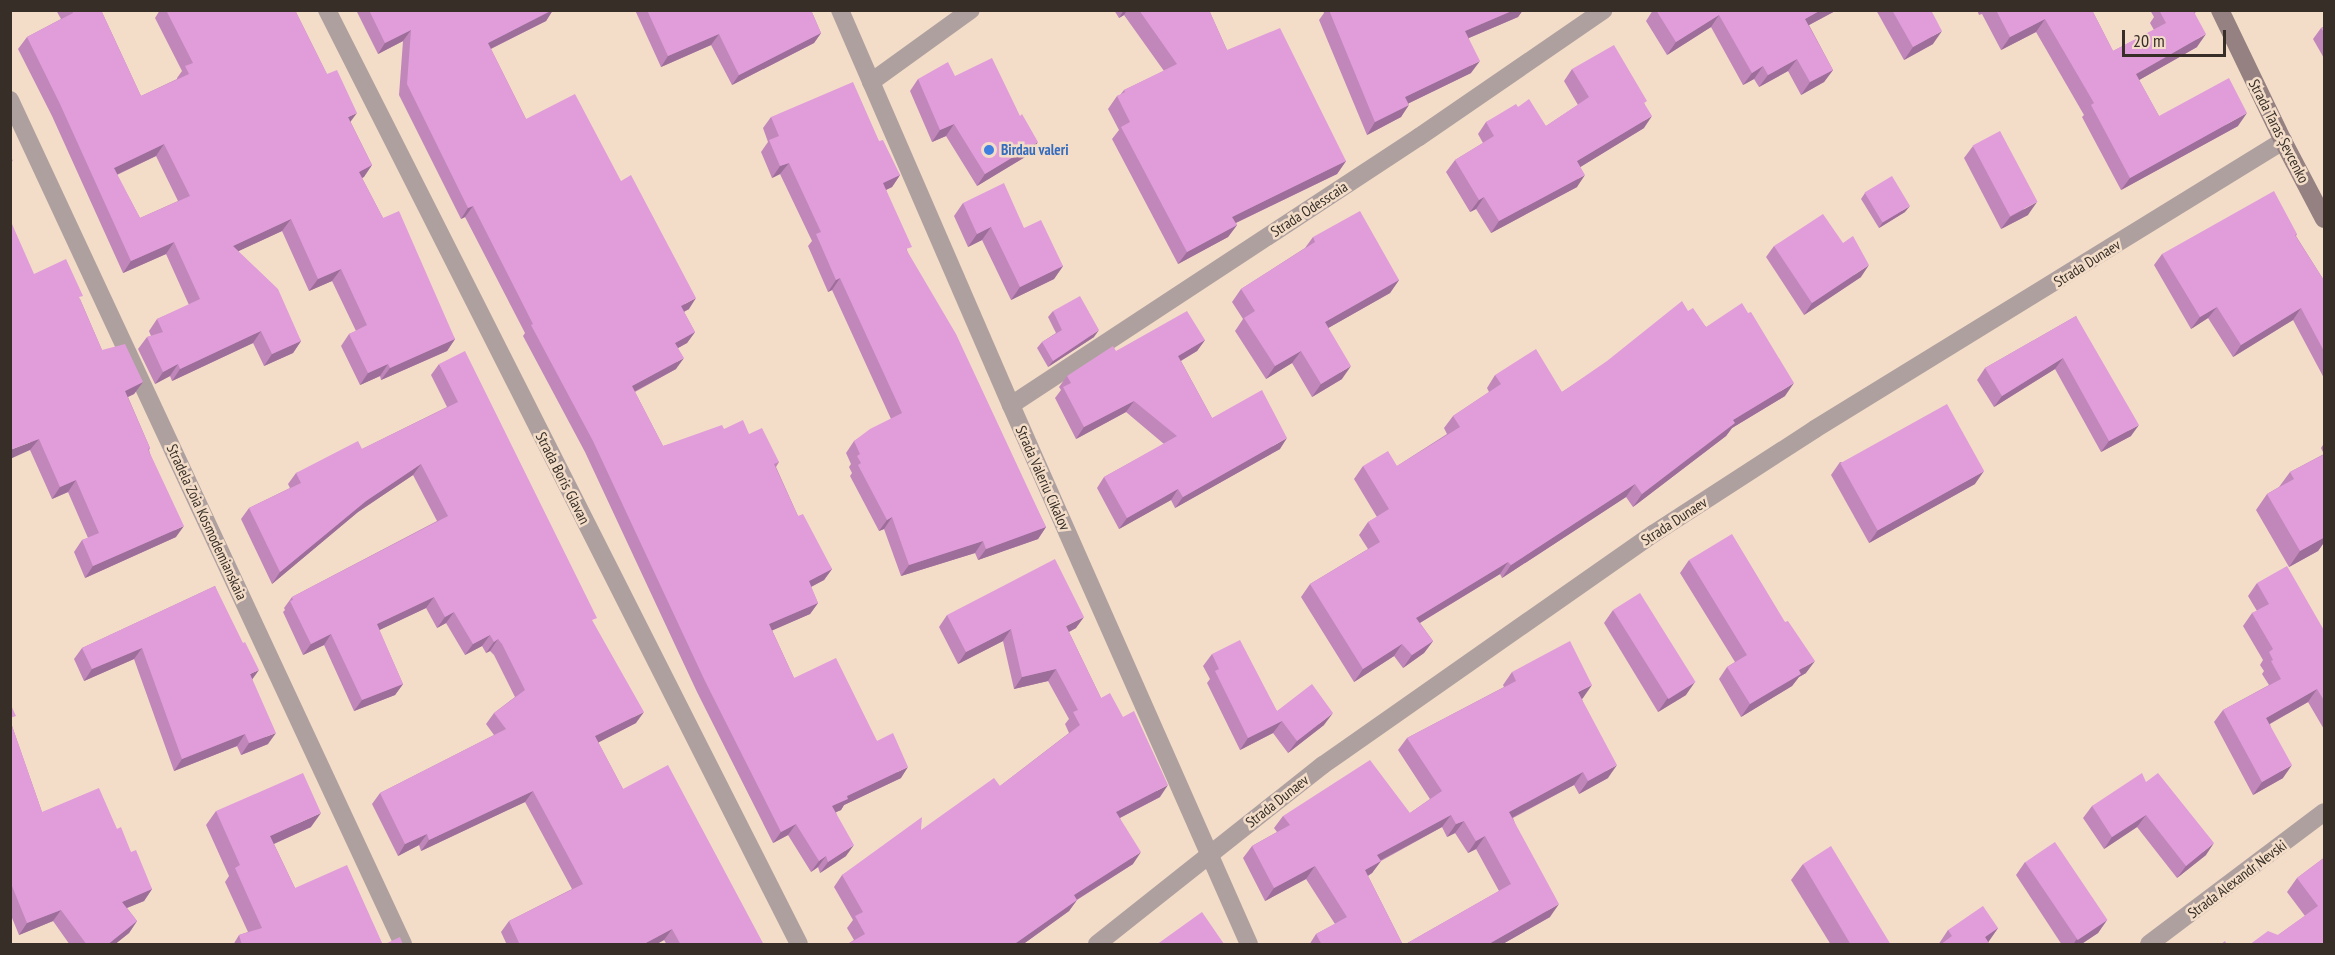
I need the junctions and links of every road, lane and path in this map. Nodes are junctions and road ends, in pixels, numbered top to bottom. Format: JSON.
{"nodes":[{"id":1,"x":327,"y":10,"type":"edge"},
{"id":2,"x":840,"y":10,"type":"edge"},
{"id":3,"x":971,"y":10,"type":"edge"},
{"id":4,"x":1604,"y":10,"type":"edge"},
{"id":5,"x":2220,"y":10,"type":"edge"},
{"id":6,"x":871,"y":82,"type":"junction"},
{"id":7,"x":10,"y":100,"type":"edge"},
{"id":8,"x":2283,"y":141,"type":"junction"},
{"id":9,"x":2325,"y":219,"type":"edge"},
{"id":10,"x":1011,"y":405,"type":"junction"},
{"id":11,"x":2325,"y":812,"type":"edge"},
{"id":12,"x":1211,"y":854,"type":"junction"},
{"id":13,"x":404,"y":945,"type":"edge"},
{"id":14,"x":799,"y":945,"type":"edge"},
{"id":15,"x":1096,"y":945,"type":"edge"},
{"id":16,"x":1249,"y":945,"type":"edge"},
{"id":17,"x":2149,"y":945,"type":"edge"}],
"edges":[{"from":1,"to":14,"type":"street","name":"Strada Boris Glavan"},
{"from":2,"to":6,"type":"street","name":"Strada Valeriu Cikalov"},
{"from":3,"to":6,"type":"street"},
{"from":4,"to":10,"type":"street","name":"Strada Odesscaia"},
{"from":5,"to":8,"type":"main road","name":"Strada Taras Șevcenko"},
{"from":6,"to":10,"type":"street","name":"Strada Valeriu Cikalov"},
{"from":7,"to":13,"type":"street","name":"Stradela Zoia Kosmodemianskaia"},
{"from":8,"to":9,"type":"main road","name":"Strada Taras Șevcenko"},
{"from":8,"to":12,"type":"street","name":"Strada Dunaev"},
{"from":10,"to":12,"type":"street","name":"Strada Valeriu Cikalov"},
{"from":11,"to":17,"type":"street","name":"Strada Alexandr Nevski"},
{"from":12,"to":15,"type":"street","name":"Strada Dunaev"},
{"from":12,"to":16,"type":"street","name":"Strada Valeriu Cikalov"}]}
